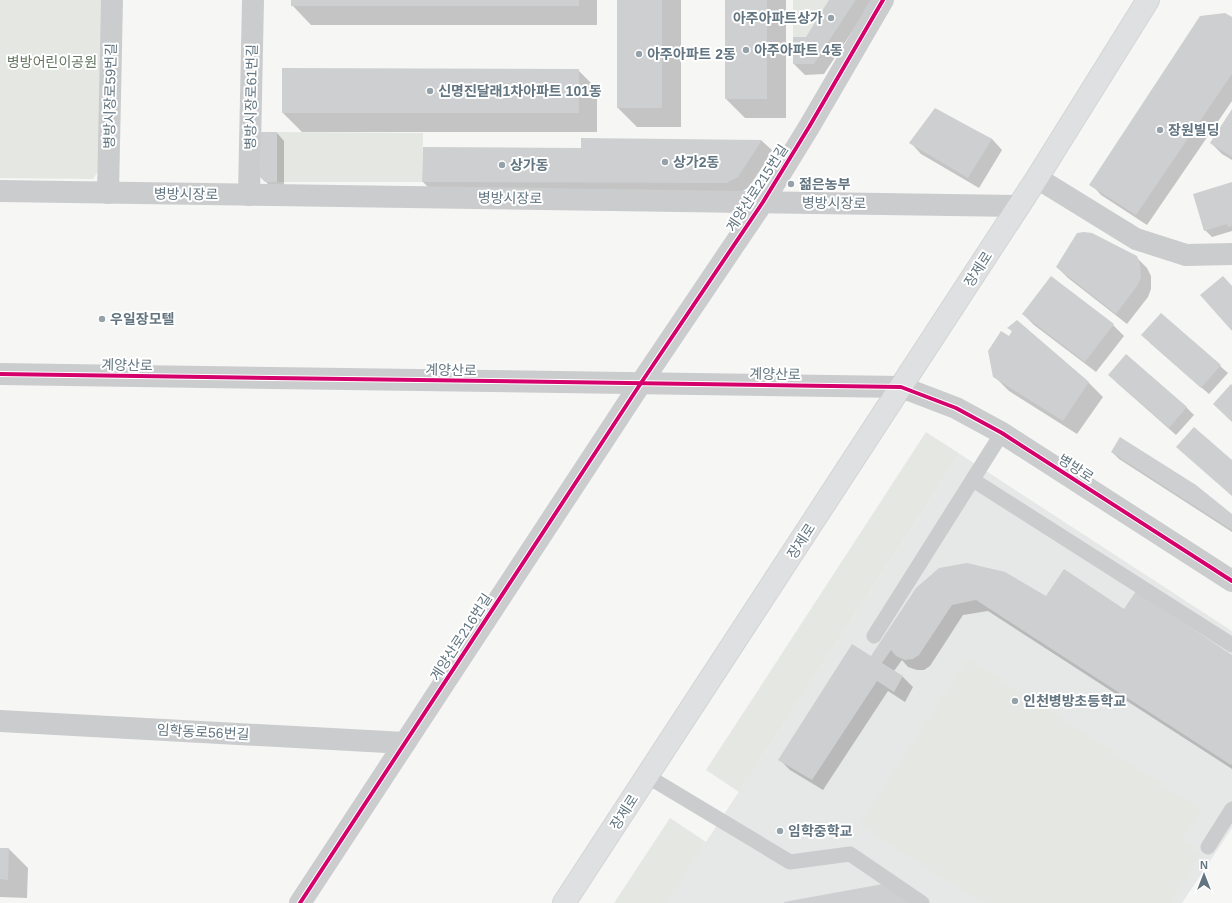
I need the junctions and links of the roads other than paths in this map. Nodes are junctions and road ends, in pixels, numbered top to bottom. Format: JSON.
{"nodes":[{"id":1,"x":112,"y":0,"type":"edge"},
{"id":2,"x":253,"y":0,"type":"edge"},
{"id":3,"x":883,"y":0,"type":"edge"},
{"id":4,"x":1148,"y":0,"type":"edge"},
{"id":5,"x":1037,"y":178,"type":"junction"},
{"id":6,"x":0,"y":191,"type":"edge"},
{"id":7,"x":108,"y":193,"type":"junction"},
{"id":8,"x":249,"y":195,"type":"junction"},
{"id":9,"x":763,"y":202,"type":"junction"},
{"id":10,"x":1019,"y":206,"type":"junction"},
{"id":11,"x":1232,"y":254,"type":"edge"},
{"id":12,"x":0,"y":374,"type":"edge"},
{"id":13,"x":641,"y":383,"type":"junction"},
{"id":14,"x":901,"y":387,"type":"junction"},
{"id":15,"x":1002,"y":433,"type":"junction"},
{"id":16,"x":973,"y":480,"type":"junction"},
{"id":17,"x":1232,"y":581,"type":"edge"},
{"id":18,"x":874,"y":636,"type":"dead end"},
{"id":19,"x":1232,"y":645,"type":"edge"},
{"id":20,"x":0,"y":721,"type":"edge"},
{"id":21,"x":405,"y":743,"type":"junction"},
{"id":22,"x":647,"y":776,"type":"junction"},
{"id":23,"x":1232,"y":810,"type":"edge"},
{"id":24,"x":1208,"y":847,"type":"dead end"},
{"id":25,"x":300,"y":903,"type":"edge"},
{"id":26,"x":564,"y":903,"type":"edge"},
{"id":27,"x":922,"y":903,"type":"edge"}],
"edges":[{"from":1,"to":7,"type":"street","name":"병방시장로59번길"},
{"from":2,"to":8,"type":"street","name":"병방시장로61번길"},
{"from":3,"to":9,"type":"street","name":"계양산로215번길"},
{"from":4,"to":5,"type":"main road","name":"장제로"},
{"from":5,"to":10,"type":"main road","name":"장제로"},
{"from":5,"to":11,"type":"street"},
{"from":6,"to":7,"type":"street","name":"병방시장로"},
{"from":7,"to":8,"type":"street","name":"병방시장로"},
{"from":8,"to":9,"type":"street","name":"병방시장로"},
{"from":9,"to":10,"type":"street","name":"병방시장로"},
{"from":9,"to":13,"type":"street","name":"계양산로215번길"},
{"from":10,"to":14,"type":"main road","name":"장제로"},
{"from":12,"to":13,"type":"street","name":"계양산로"},
{"from":13,"to":14,"type":"street","name":"계양산로"},
{"from":13,"to":21,"type":"street","name":"계양산로216번길"},
{"from":14,"to":15,"type":"street","name":"병방로"},
{"from":14,"to":22,"type":"main road","name":"장제로"},
{"from":15,"to":16,"type":"lane"},
{"from":15,"to":17,"type":"street","name":"병방로"},
{"from":16,"to":18,"type":"lane"},
{"from":16,"to":19,"type":"lane"},
{"from":20,"to":21,"type":"street","name":"임학동로56번길"},
{"from":21,"to":25,"type":"street","name":"계양산로216번길"},
{"from":22,"to":26,"type":"main road","name":"장제로"},
{"from":22,"to":27,"type":"lane"},
{"from":23,"to":24,"type":"lane"}]}
